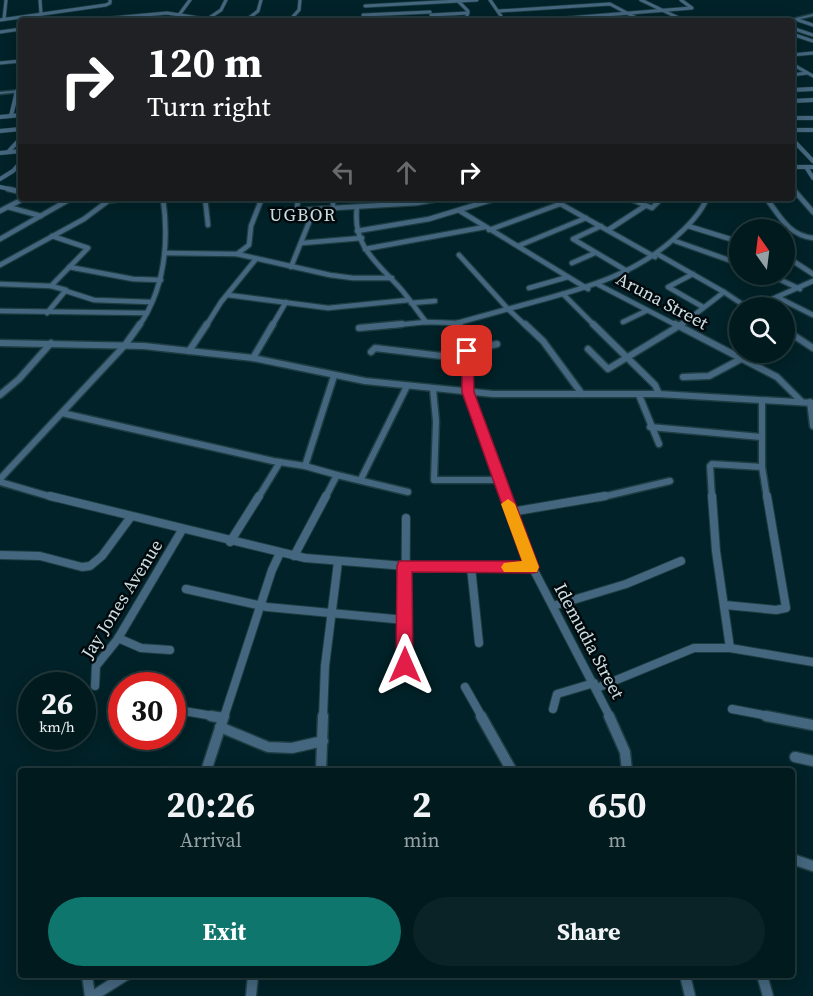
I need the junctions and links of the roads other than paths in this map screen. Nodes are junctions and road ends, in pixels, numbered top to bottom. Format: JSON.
{"nodes":[{"id":1,"x":6,"y":0,"type":"edge"},
{"id":2,"x":40,"y":0,"type":"edge"},
{"id":3,"x":74,"y":0,"type":"edge"},
{"id":4,"x":110,"y":0,"type":"edge"},
{"id":5,"x":190,"y":0,"type":"edge"},
{"id":6,"x":226,"y":0,"type":"edge"},
{"id":7,"x":261,"y":0,"type":"edge"},
{"id":8,"x":300,"y":0,"type":"edge"},
{"id":9,"x":477,"y":0,"type":"edge"},
{"id":10,"x":490,"y":0,"type":"edge"},
{"id":11,"x":641,"y":0,"type":"edge"},
{"id":12,"x":681,"y":0,"type":"edge"},
{"id":13,"x":366,"y":1,"type":"edge"},
{"id":14,"x":414,"y":1,"type":"edge"},
{"id":15,"x":449,"y":1,"type":"edge"},
{"id":16,"x":458,"y":1,"type":"edge"},
{"id":17,"x":424,"y":3,"type":"junction"},
{"id":18,"x":365,"y":6,"type":"junction"},
{"id":19,"x":76,"y":9,"type":"junction"},
{"id":20,"x":499,"y":11,"type":"junction"},
{"id":21,"x":665,"y":11,"type":"junction"},
{"id":22,"x":468,"y":13,"type":"junction"},
{"id":23,"x":41,"y":14,"type":"junction"},
{"id":24,"x":398,"y":14,"type":"junction"},
{"id":25,"x":431,"y":14,"type":"junction"},
{"id":26,"x":629,"y":14,"type":"junction"},
{"id":27,"x":179,"y":15,"type":"junction"},
{"id":28,"x":363,"y":15,"type":"junction"},
{"id":29,"x":120,"y":16,"type":"joint"},
{"id":30,"x":600,"y":16,"type":"junction"},
{"id":31,"x":813,"y":16,"type":"edge"},
{"id":32,"x":104,"y":18,"type":"edge"},
{"id":33,"x":209,"y":18,"type":"joint"},
{"id":34,"x":248,"y":18,"type":"edge"},
{"id":35,"x":291,"y":18,"type":"edge"},
{"id":36,"x":361,"y":18,"type":"edge"},
{"id":37,"x":396,"y":18,"type":"edge"},
{"id":38,"x":430,"y":18,"type":"edge"},
{"id":39,"x":467,"y":18,"type":"edge"},
{"id":40,"x":500,"y":18,"type":"edge"},
{"id":41,"x":572,"y":18,"type":"edge"},
{"id":42,"x":602,"y":18,"type":"edge"},
{"id":43,"x":636,"y":18,"type":"edge"},
{"id":44,"x":679,"y":18,"type":"edge"},
{"id":45,"x":804,"y":18,"type":"junction"},
{"id":46,"x":795,"y":19,"type":"edge"},
{"id":47,"x":2,"y":20,"type":"edge"},
{"id":48,"x":795,"y":20,"type":"edge"},
{"id":49,"x":798,"y":20,"type":"junction"},
{"id":50,"x":813,"y":23,"type":"edge"},
{"id":51,"x":18,"y":29,"type":"edge"},
{"id":52,"x":795,"y":29,"type":"edge"},
{"id":53,"x":0,"y":32,"type":"edge"},
{"id":54,"x":795,"y":35,"type":"edge"},
{"id":55,"x":813,"y":35,"type":"edge"},
{"id":56,"x":813,"y":41,"type":"edge"},
{"id":57,"x":813,"y":53,"type":"edge"},
{"id":58,"x":795,"y":55,"type":"edge"},
{"id":59,"x":18,"y":61,"type":"edge"},
{"id":60,"x":0,"y":63,"type":"edge"},
{"id":61,"x":795,"y":66,"type":"edge"},
{"id":62,"x":811,"y":74,"type":"edge"},
{"id":63,"x":795,"y":75,"type":"edge"},
{"id":64,"x":813,"y":89,"type":"edge"},
{"id":65,"x":18,"y":90,"type":"edge"},
{"id":66,"x":795,"y":90,"type":"edge"},
{"id":67,"x":800,"y":90,"type":"junction"},
{"id":68,"x":0,"y":92,"type":"edge"},
{"id":69,"x":18,"y":96,"type":"edge"},
{"id":70,"x":795,"y":101,"type":"edge"},
{"id":71,"x":812,"y":102,"type":"edge"},
{"id":72,"x":18,"y":115,"type":"edge"},
{"id":73,"x":11,"y":116,"type":"junction"},
{"id":74,"x":0,"y":117,"type":"edge"},
{"id":75,"x":795,"y":118,"type":"edge"},
{"id":76,"x":813,"y":118,"type":"edge"},
{"id":77,"x":18,"y":129,"type":"edge"},
{"id":78,"x":795,"y":130,"type":"edge"},
{"id":79,"x":813,"y":130,"type":"edge"},
{"id":80,"x":0,"y":131,"type":"edge"},
{"id":81,"x":18,"y":141,"type":"edge"},
{"id":82,"x":795,"y":142,"type":"edge"},
{"id":83,"x":18,"y":151,"type":"edge"},
{"id":84,"x":8,"y":152,"type":"junction"},
{"id":85,"x":795,"y":152,"type":"edge"},
{"id":86,"x":804,"y":152,"type":"junction"},
{"id":87,"x":0,"y":153,"type":"edge"},
{"id":88,"x":813,"y":161,"type":"edge"},
{"id":89,"x":18,"y":165,"type":"edge"},
{"id":90,"x":795,"y":167,"type":"edge"},
{"id":91,"x":806,"y":167,"type":"junction"},
{"id":92,"x":813,"y":167,"type":"edge"},
{"id":93,"x":813,"y":178,"type":"edge"},
{"id":94,"x":0,"y":179,"type":"edge"},
{"id":95,"x":0,"y":187,"type":"edge"},
{"id":96,"x":18,"y":191,"type":"edge"},
{"id":97,"x":795,"y":191,"type":"edge"},
{"id":98,"x":19,"y":201,"type":"edge"},
{"id":99,"x":67,"y":201,"type":"edge"},
{"id":100,"x":105,"y":201,"type":"edge"},
{"id":101,"x":164,"y":201,"type":"edge"},
{"id":102,"x":205,"y":201,"type":"edge"},
{"id":103,"x":261,"y":201,"type":"edge"},
{"id":104,"x":298,"y":201,"type":"edge"},
{"id":105,"x":333,"y":201,"type":"edge"},
{"id":106,"x":428,"y":201,"type":"edge"},
{"id":107,"x":489,"y":201,"type":"edge"},
{"id":108,"x":554,"y":201,"type":"edge"},
{"id":109,"x":558,"y":201,"type":"edge"},
{"id":110,"x":634,"y":201,"type":"edge"},
{"id":111,"x":659,"y":201,"type":"edge"},
{"id":112,"x":705,"y":201,"type":"edge"},
{"id":113,"x":768,"y":201,"type":"edge"},
{"id":114,"x":645,"y":206,"type":"junction"},
{"id":115,"x":8,"y":207,"type":"junction"},
{"id":116,"x":357,"y":207,"type":"junction"},
{"id":117,"x":333,"y":208,"type":"junction"},
{"id":118,"x":314,"y":210,"type":"junction"},
{"id":119,"x":0,"y":211,"type":"edge"},
{"id":120,"x":460,"y":211,"type":"junction"},
{"id":121,"x":813,"y":212,"type":"edge"},
{"id":122,"x":41,"y":216,"type":"junction"},
{"id":123,"x":586,"y":218,"type":"junction"},
{"id":124,"x":208,"y":225,"type":"dead end"},
{"id":125,"x":601,"y":226,"type":"junction"},
{"id":126,"x":688,"y":226,"type":"junction"},
{"id":127,"x":487,"y":228,"type":"junction"},
{"id":128,"x":608,"y":230,"type":"junction"},
{"id":129,"x":357,"y":231,"type":"junction"},
{"id":130,"x":52,"y":236,"type":"junction"},
{"id":131,"x":0,"y":238,"type":"edge"},
{"id":132,"x":362,"y":238,"type":"junction"},
{"id":133,"x":813,"y":238,"type":"edge"},
{"id":134,"x":729,"y":239,"type":"edge"},
{"id":135,"x":675,"y":241,"type":"junction"},
{"id":136,"x":302,"y":243,"type":"junction"},
{"id":137,"x":518,"y":246,"type":"junction"},
{"id":138,"x":365,"y":249,"type":"junction"},
{"id":139,"x":165,"y":253,"type":"junction"},
{"id":140,"x":595,"y":253,"type":"junction"},
{"id":141,"x":237,"y":254,"type":"junction"},
{"id":142,"x":459,"y":255,"type":"dead end"},
{"id":143,"x":657,"y":256,"type":"junction"},
{"id":144,"x":256,"y":260,"type":"junction"},
{"id":145,"x":729,"y":260,"type":"edge"},
{"id":146,"x":572,"y":262,"type":"dead end"},
{"id":147,"x":795,"y":262,"type":"edge"},
{"id":148,"x":0,"y":265,"type":"edge"},
{"id":149,"x":69,"y":267,"type":"junction"},
{"id":150,"x":291,"y":267,"type":"junction"},
{"id":151,"x":627,"y":271,"type":"junction"},
{"id":152,"x":693,"y":274,"type":"junction"},
{"id":153,"x":813,"y":274,"type":"edge"},
{"id":154,"x":568,"y":277,"type":"junction"},
{"id":155,"x":392,"y":278,"type":"junction"},
{"id":156,"x":161,"y":280,"type":"junction"},
{"id":157,"x":813,"y":281,"type":"edge"},
{"id":158,"x":0,"y":284,"type":"edge"},
{"id":159,"x":597,"y":284,"type":"junction"},
{"id":160,"x":791,"y":285,"type":"edge"},
{"id":161,"x":51,"y":286,"type":"junction"},
{"id":162,"x":529,"y":288,"type":"dead end"},
{"id":163,"x":588,"y":289,"type":"junction"},
{"id":164,"x":800,"y":289,"type":"junction"},
{"id":165,"x":66,"y":291,"type":"junction"},
{"id":166,"x":724,"y":292,"type":"junction"},
{"id":167,"x":563,"y":294,"type":"junction"},
{"id":168,"x":228,"y":295,"type":"junction"},
{"id":169,"x":732,"y":297,"type":"edge"},
{"id":170,"x":781,"y":297,"type":"edge"},
{"id":171,"x":435,"y":301,"type":"dead end"},
{"id":172,"x":150,"y":302,"type":"junction"},
{"id":173,"x":286,"y":302,"type":"junction"},
{"id":174,"x":410,"y":302,"type":"junction"},
{"id":175,"x":795,"y":306,"type":"edge"},
{"id":176,"x":703,"y":307,"type":"junction"},
{"id":177,"x":508,"y":309,"type":"junction"},
{"id":178,"x":0,"y":311,"type":"edge"},
{"id":179,"x":646,"y":311,"type":"junction"},
{"id":180,"x":47,"y":313,"type":"junction"},
{"id":181,"x":147,"y":313,"type":"junction"},
{"id":182,"x":813,"y":315,"type":"edge"},
{"id":183,"x":426,"y":322,"type":"junction"},
{"id":184,"x":457,"y":322,"type":"junction"},
{"id":185,"x":623,"y":322,"type":"dead end"},
{"id":186,"x":678,"y":327,"type":"junction"},
{"id":187,"x":359,"y":328,"type":"dead end"},
{"id":188,"x":795,"y":336,"type":"edge"},
{"id":189,"x":0,"y":343,"type":"edge"},
{"id":190,"x":51,"y":343,"type":"junction"},
{"id":191,"x":497,"y":344,"type":"dead end"},
{"id":192,"x":125,"y":345,"type":"junction"},
{"id":193,"x":481,"y":348,"type":"junction"},
{"id":194,"x":813,"y":348,"type":"edge"},
{"id":195,"x":588,"y":349,"type":"dead end"},
{"id":196,"x":189,"y":351,"type":"junction"},
{"id":197,"x":371,"y":352,"type":"dead end"},
{"id":198,"x":729,"y":353,"type":"edge"},
{"id":199,"x":253,"y":358,"type":"junction"},
{"id":200,"x":628,"y":358,"type":"junction"},
{"id":201,"x":466,"y":359,"type":"junction"},
{"id":202,"x":733,"y":363,"type":"edge"},
{"id":203,"x":749,"y":363,"type":"edge"},
{"id":204,"x":334,"y":376,"type":"junction"},
{"id":205,"x":683,"y":377,"type":"dead end"},
{"id":206,"x":407,"y":386,"type":"junction"},
{"id":207,"x":433,"y":388,"type":"junction"},
{"id":208,"x":468,"y":392,"type":"junction"},
{"id":209,"x":582,"y":394,"type":"junction"},
{"id":210,"x":659,"y":394,"type":"junction"},
{"id":211,"x":0,"y":395,"type":"edge"},
{"id":212,"x":639,"y":395,"type":"junction"},
{"id":213,"x":762,"y":401,"type":"junction"},
{"id":214,"x":802,"y":402,"type":"junction"},
{"id":215,"x":812,"y":402,"type":"edge"},
{"id":216,"x":62,"y":413,"type":"junction"},
{"id":217,"x":813,"y":426,"type":"edge"},
{"id":218,"x":650,"y":427,"type":"junction"},
{"id":219,"x":761,"y":437,"type":"junction"},
{"id":220,"x":659,"y":444,"type":"dead end"},
{"id":221,"x":280,"y":462,"type":"junction"},
{"id":222,"x":305,"y":466,"type":"junction"},
{"id":223,"x":762,"y":467,"type":"junction"},
{"id":224,"x":337,"y":475,"type":"junction"},
{"id":225,"x":361,"y":479,"type":"junction"},
{"id":226,"x":0,"y":480,"type":"edge"},
{"id":227,"x":500,"y":480,"type":"junction"},
{"id":228,"x":670,"y":481,"type":"dead end"},
{"id":229,"x":408,"y":492,"type":"dead end"},
{"id":230,"x":511,"y":512,"type":"junction"},
{"id":231,"x":130,"y":518,"type":"junction"},
{"id":232,"x":406,"y":518,"type":"dead end"},
{"id":233,"x":182,"y":530,"type":"junction"},
{"id":234,"x":230,"y":542,"type":"junction"},
{"id":235,"x":280,"y":553,"type":"junction"},
{"id":236,"x":0,"y":555,"type":"edge"},
{"id":237,"x":294,"y":556,"type":"junction"},
{"id":238,"x":681,"y":561,"type":"dead end"},
{"id":239,"x":338,"y":562,"type":"junction"},
{"id":240,"x":405,"y":566,"type":"junction"},
{"id":241,"x":471,"y":567,"type":"junction"},
{"id":242,"x":532,"y":567,"type":"junction"},
{"id":243,"x":186,"y":589,"type":"dead end"},
{"id":244,"x":725,"y":605,"type":"junction"},
{"id":245,"x":553,"y":606,"type":"junction"},
{"id":246,"x":260,"y":607,"type":"junction"},
{"id":247,"x":332,"y":615,"type":"junction"},
{"id":248,"x":405,"y":620,"type":"junction"},
{"id":249,"x":118,"y":639,"type":"junction"},
{"id":250,"x":479,"y":643,"type":"dead end"},
{"id":251,"x":730,"y":648,"type":"junction"},
{"id":252,"x":170,"y":650,"type":"dead end"},
{"id":253,"x":813,"y":662,"type":"edge"},
{"id":254,"x":405,"y":665,"type":"dead end"},
{"id":255,"x":96,"y":672,"type":"edge"},
{"id":256,"x":595,"y":686,"type":"junction"},
{"id":257,"x":465,"y":687,"type":"dead end"},
{"id":258,"x":553,"y":709,"type":"dead end"},
{"id":259,"x":732,"y":709,"type":"dead end"},
{"id":260,"x":186,"y":713,"type":"edge"},
{"id":261,"x":222,"y":722,"type":"junction"},
{"id":262,"x":813,"y":725,"type":"edge"},
{"id":263,"x":322,"y":741,"type":"junction"},
{"id":264,"x":795,"y":757,"type":"dead end"},
{"id":265,"x":813,"y":761,"type":"edge"},
{"id":266,"x":207,"y":768,"type":"edge"},
{"id":267,"x":321,"y":768,"type":"edge"},
{"id":268,"x":510,"y":768,"type":"edge"},
{"id":269,"x":627,"y":768,"type":"edge"},
{"id":270,"x":795,"y":860,"type":"edge"},
{"id":271,"x":813,"y":866,"type":"edge"},
{"id":272,"x":88,"y":978,"type":"edge"},
{"id":273,"x":121,"y":978,"type":"edge"},
{"id":274,"x":253,"y":978,"type":"edge"},
{"id":275,"x":686,"y":978,"type":"edge"},
{"id":276,"x":763,"y":978,"type":"edge"},
{"id":277,"x":91,"y":996,"type":"edge"},
{"id":278,"x":251,"y":996,"type":"edge"},
{"id":279,"x":690,"y":996,"type":"edge"},
{"id":280,"x":768,"y":996,"type":"edge"}],
"edges":[{"from":1,"to":47,"type":"street"},
{"from":2,"to":23,"type":"street"},
{"from":3,"to":19,"type":"street"},
{"from":4,"to":19,"type":"street"},
{"from":5,"to":27,"type":"street"},
{"from":6,"to":33,"type":"street"},
{"from":7,"to":34,"type":"street"},
{"from":8,"to":35,"type":"street"},
{"from":9,"to":16,"type":"street"},
{"from":10,"to":20,"type":"street"},
{"from":11,"to":21,"type":"street"},
{"from":12,"to":21,"type":"street"},
{"from":13,"to":18,"type":"street"},
{"from":14,"to":17,"type":"street"},
{"from":14,"to":18,"type":"street"},
{"from":15,"to":16,"type":"street"},
{"from":15,"to":17,"type":"street"},
{"from":16,"to":22,"type":"street"},
{"from":17,"to":25,"type":"street"},
{"from":18,"to":28,"type":"street"},
{"from":19,"to":23,"type":"street"},
{"from":20,"to":26,"type":"street"},
{"from":20,"to":40,"type":"street"},
{"from":21,"to":26,"type":"street"},
{"from":21,"to":44,"type":"street"},
{"from":22,"to":25,"type":"street"},
{"from":22,"to":39,"type":"street"},
{"from":23,"to":47,"type":"street"},
{"from":24,"to":25,"type":"street"},
{"from":24,"to":28,"type":"street"},
{"from":24,"to":37,"type":"street"},
{"from":25,"to":38,"type":"street"},
{"from":26,"to":30,"type":"street"},
{"from":26,"to":43,"type":"street"},
{"from":27,"to":29,"type":"street"},
{"from":27,"to":33,"type":"street"},
{"from":28,"to":36,"type":"street"},
{"from":29,"to":32,"type":"street"},
{"from":30,"to":41,"type":"street"},
{"from":30,"to":42,"type":"street"},
{"from":31,"to":45,"type":"street"},
{"from":31,"to":46,"type":"street"},
{"from":45,"to":49,"type":"street"},
{"from":45,"to":50,"type":"street"},
{"from":48,"to":49,"type":"street"},
{"from":49,"to":50,"type":"street"},
{"from":51,"to":53,"type":"street"},
{"from":52,"to":55,"type":"street"},
{"from":54,"to":56,"type":"street"},
{"from":57,"to":58,"type":"street"},
{"from":59,"to":60,"type":"street"},
{"from":61,"to":62,"type":"street"},
{"from":62,"to":63,"type":"street"},
{"from":64,"to":67,"type":"street"},
{"from":65,"to":68,"type":"street"},
{"from":66,"to":67,"type":"street"},
{"from":67,"to":71,"type":"street"},
{"from":69,"to":73,"type":"street"},
{"from":70,"to":71,"type":"street"},
{"from":72,"to":73,"type":"street"},
{"from":73,"to":74,"type":"street"},
{"from":75,"to":76,"type":"street"},
{"from":77,"to":80,"type":"street"},
{"from":78,"to":79,"type":"street"},
{"from":81,"to":84,"type":"street"},
{"from":82,"to":86,"type":"street"},
{"from":83,"to":84,"type":"street"},
{"from":84,"to":87,"type":"street"},
{"from":85,"to":86,"type":"street"},
{"from":86,"to":88,"type":"street"},
{"from":89,"to":94,"type":"street"},
{"from":90,"to":91,"type":"street"},
{"from":91,"to":92,"type":"street"},
{"from":91,"to":93,"type":"street"},
{"from":95,"to":96,"type":"street"},
{"from":97,"to":121,"type":"street"},
{"from":98,"to":115,"type":"street"},
{"from":99,"to":122,"type":"street"},
{"from":100,"to":130,"type":"street"},
{"from":101,"to":139,"type":"street"},
{"from":102,"to":124,"type":"street"},
{"from":103,"to":141,"type":"street"},
{"from":104,"to":118,"type":"street"},
{"from":105,"to":117,"type":"street"},
{"from":106,"to":116,"type":"street"},
{"from":107,"to":120,"type":"street"},
{"from":108,"to":127,"type":"street"},
{"from":109,"to":123,"type":"street"},
{"from":110,"to":114,"type":"street"},
{"from":111,"to":114,"type":"street"},
{"from":112,"to":126,"type":"street"},
{"from":113,"to":133,"type":"street"},
{"from":114,"to":128,"type":"street"},
{"from":115,"to":119,"type":"street"},
{"from":115,"to":122,"type":"street"},
{"from":116,"to":117,"type":"street"},
{"from":116,"to":129,"type":"street"},
{"from":117,"to":118,"type":"street"},
{"from":118,"to":136,"type":"street"},
{"from":120,"to":127,"type":"street"},
{"from":120,"to":129,"type":"street"},
{"from":122,"to":131,"type":"street"},
{"from":123,"to":125,"type":"street"},
{"from":123,"to":137,"type":"street"},
{"from":125,"to":128,"type":"street"},
{"from":125,"to":140,"type":"street"},
{"from":126,"to":134,"type":"street"},
{"from":126,"to":135,"type":"street"},
{"from":127,"to":137,"type":"street"},
{"from":127,"to":138,"type":"street"},
{"from":128,"to":143,"type":"street"},
{"from":129,"to":132,"type":"street"},
{"from":130,"to":148,"type":"street"},
{"from":130,"to":149,"type":"street"},
{"from":132,"to":136,"type":"street"},
{"from":132,"to":138,"type":"street"},
{"from":135,"to":143,"type":"street"},
{"from":135,"to":145,"type":"street"},
{"from":136,"to":150,"type":"street"},
{"from":137,"to":154,"type":"street"},
{"from":138,"to":155,"type":"street"},
{"from":139,"to":141,"type":"street"},
{"from":139,"to":156,"type":"street"},
{"from":140,"to":146,"type":"street"},
{"from":140,"to":151,"type":"street"},
{"from":141,"to":144,"type":"street"},
{"from":142,"to":177,"type":"street"},
{"from":143,"to":151,"type":"street"},
{"from":143,"to":152,"type":"street"},
{"from":144,"to":150,"type":"street"},
{"from":144,"to":168,"type":"street"},
{"from":147,"to":153,"type":"street"},
{"from":149,"to":156,"type":"street"},
{"from":149,"to":161,"type":"street"},
{"from":150,"to":155,"type":"street"},
{"from":151,"to":159,"type":"street"},
{"from":152,"to":166,"type":"street"},
{"from":152,"to":176,"type":"street"},
{"from":154,"to":162,"type":"street"},
{"from":154,"to":163,"type":"street"},
{"from":155,"to":174,"type":"street"},
{"from":156,"to":172,"type":"street"},
{"from":157,"to":164,"type":"street"},
{"from":158,"to":161,"type":"street"},
{"from":159,"to":163,"type":"street"},
{"from":159,"to":179,"type":"street","name":"Aruna Street"},
{"from":160,"to":164,"type":"street"},
{"from":161,"to":165,"type":"street"},
{"from":163,"to":167,"type":"street"},
{"from":164,"to":170,"type":"street"},
{"from":165,"to":172,"type":"street"},
{"from":165,"to":180,"type":"street"},
{"from":166,"to":169,"type":"street"},
{"from":166,"to":176,"type":"street"},
{"from":167,"to":177,"type":"street"},
{"from":167,"to":200,"type":"street"},
{"from":168,"to":173,"type":"street"},
{"from":168,"to":196,"type":"street"},
{"from":171,"to":174,"type":"street"},
{"from":172,"to":181,"type":"street"},
{"from":173,"to":174,"type":"street"},
{"from":173,"to":199,"type":"street"},
{"from":174,"to":183,"type":"street"},
{"from":175,"to":182,"type":"street"},
{"from":176,"to":186,"type":"street"},
{"from":177,"to":184,"type":"street"},
{"from":177,"to":209,"type":"street"},
{"from":178,"to":180,"type":"street"},
{"from":179,"to":185,"type":"street"},
{"from":179,"to":186,"type":"street","name":"Aruna Street"},
{"from":180,"to":181,"type":"street"},
{"from":181,"to":192,"type":"street"},
{"from":183,"to":184,"type":"street"},
{"from":183,"to":187,"type":"street"},
{"from":184,"to":193,"type":"street"},
{"from":186,"to":198,"type":"street","name":"Aruna Street"},
{"from":186,"to":200,"type":"street"},
{"from":188,"to":194,"type":"street"},
{"from":189,"to":190,"type":"street"},
{"from":190,"to":192,"type":"street"},
{"from":190,"to":211,"type":"street"},
{"from":191,"to":193,"type":"street"},
{"from":192,"to":196,"type":"street"},
{"from":192,"to":216,"type":"street"},
{"from":193,"to":201,"type":"street"},
{"from":195,"to":200,"type":"street"},
{"from":196,"to":199,"type":"street"},
{"from":197,"to":201,"type":"street"},
{"from":199,"to":204,"type":"street"},
{"from":200,"to":210,"type":"street"},
{"from":201,"to":208,"type":"street","name":"Idemudia Street"},
{"from":202,"to":205,"type":"street"},
{"from":203,"to":214,"type":"street","name":"Aruna Street"},
{"from":204,"to":206,"type":"street"},
{"from":204,"to":222,"type":"street"},
{"from":206,"to":207,"type":"street"},
{"from":206,"to":225,"type":"street"},
{"from":207,"to":208,"type":"street"},
{"from":207,"to":227,"type":"street"},
{"from":208,"to":209,"type":"street"},
{"from":208,"to":227,"type":"street","name":"Idemudia Street"},
{"from":209,"to":212,"type":"street"},
{"from":210,"to":212,"type":"street"},
{"from":210,"to":213,"type":"street"},
{"from":212,"to":218,"type":"street"},
{"from":213,"to":214,"type":"street"},
{"from":213,"to":219,"type":"street"},
{"from":214,"to":215,"type":"street"},
{"from":215,"to":217,"type":"street"},
{"from":216,"to":221,"type":"street"},
{"from":216,"to":226,"type":"street"},
{"from":218,"to":219,"type":"street"},
{"from":218,"to":220,"type":"street"},
{"from":219,"to":223,"type":"street"},
{"from":221,"to":222,"type":"street"},
{"from":221,"to":234,"type":"street"},
{"from":222,"to":224,"type":"street"},
{"from":223,"to":244,"type":"street"},
{"from":223,"to":244,"type":"street"},
{"from":224,"to":225,"type":"street"},
{"from":224,"to":237,"type":"street"},
{"from":225,"to":229,"type":"street"},
{"from":226,"to":231,"type":"street"},
{"from":227,"to":230,"type":"street","name":"Idemudia Street"},
{"from":228,"to":230,"type":"street"},
{"from":230,"to":242,"type":"street","name":"Idemudia Street"},
{"from":231,"to":233,"type":"street"},
{"from":231,"to":236,"type":"street"},
{"from":232,"to":240,"type":"street"},
{"from":233,"to":234,"type":"street"},
{"from":233,"to":249,"type":"street","name":"Jay Jones Avenue"},
{"from":234,"to":235,"type":"street"},
{"from":235,"to":237,"type":"street"},
{"from":235,"to":246,"type":"street"},
{"from":237,"to":239,"type":"street"},
{"from":238,"to":245,"type":"street"},
{"from":239,"to":240,"type":"street"},
{"from":239,"to":247,"type":"street"},
{"from":240,"to":241,"type":"street"},
{"from":240,"to":248,"type":"street"},
{"from":241,"to":242,"type":"street"},
{"from":241,"to":250,"type":"street"},
{"from":242,"to":245,"type":"street","name":"Idemudia Street"},
{"from":243,"to":246,"type":"street"},
{"from":244,"to":251,"type":"street"},
{"from":245,"to":256,"type":"street","name":"Idemudia Street"},
{"from":246,"to":247,"type":"street"},
{"from":246,"to":261,"type":"street"},
{"from":247,"to":248,"type":"street"},
{"from":247,"to":263,"type":"street"},
{"from":248,"to":254,"type":"street"},
{"from":249,"to":252,"type":"street"},
{"from":249,"to":255,"type":"street","name":"Jay Jones Avenue"},
{"from":251,"to":253,"type":"street"},
{"from":251,"to":256,"type":"street"},
{"from":256,"to":258,"type":"street"},
{"from":256,"to":269,"type":"street","name":"Idemudia Street"},
{"from":257,"to":268,"type":"street"},
{"from":259,"to":262,"type":"street"},
{"from":260,"to":261,"type":"street"},
{"from":261,"to":263,"type":"street"},
{"from":261,"to":266,"type":"street"},
{"from":263,"to":267,"type":"street"},
{"from":264,"to":265,"type":"street"},
{"from":270,"to":271,"type":"street"},
{"from":272,"to":277,"type":"street"},
{"from":273,"to":277,"type":"street"},
{"from":274,"to":278,"type":"street"},
{"from":275,"to":279,"type":"street"},
{"from":276,"to":280,"type":"street"}]}
